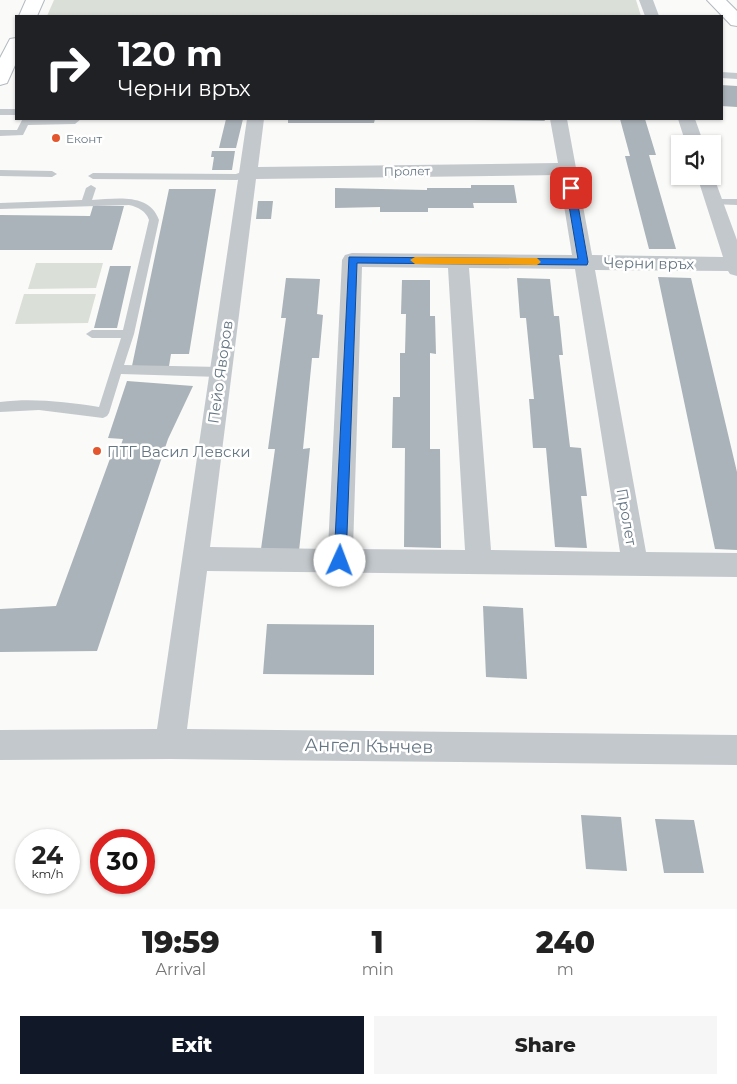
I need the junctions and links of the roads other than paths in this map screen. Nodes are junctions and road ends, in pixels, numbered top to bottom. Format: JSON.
{"nodes":[{"id":1,"x":35,"y":0,"type":"edge"},
{"id":2,"x":646,"y":0,"type":"edge"},
{"id":3,"x":716,"y":0,"type":"edge"},
{"id":4,"x":28,"y":15,"type":"edge"},
{"id":5,"x":652,"y":15,"type":"edge"},
{"id":6,"x":737,"y":20,"type":"edge"},
{"id":7,"x":15,"y":35,"type":"edge"},
{"id":8,"x":0,"y":39,"type":"edge"},
{"id":9,"x":15,"y":45,"type":"edge"},
{"id":10,"x":723,"y":75,"type":"edge"},
{"id":11,"x":737,"y":76,"type":"edge"},
{"id":12,"x":0,"y":80,"type":"edge"},
{"id":13,"x":0,"y":112,"type":"edge"},
{"id":14,"x":15,"y":112,"type":"edge"},
{"id":15,"x":25,"y":120,"type":"edge"},
{"id":16,"x":76,"y":120,"type":"edge"},
{"id":17,"x":255,"y":120,"type":"edge"},
{"id":18,"x":559,"y":120,"type":"edge"},
{"id":19,"x":686,"y":120,"type":"edge"},
{"id":20,"x":0,"y":133,"type":"edge"},
{"id":21,"x":692,"y":135,"type":"edge"},
{"id":22,"x":568,"y":169,"type":"junction"},
{"id":23,"x":0,"y":173,"type":"edge"},
{"id":24,"x":247,"y":173,"type":"junction"},
{"id":25,"x":52,"y":174,"type":"dead end"},
{"id":26,"x":93,"y":176,"type":"dead end"},
{"id":27,"x":709,"y":185,"type":"edge"},
{"id":28,"x":91,"y":188,"type":"dead end"},
{"id":29,"x":715,"y":202,"type":"junction"},
{"id":30,"x":737,"y":202,"type":"edge"},
{"id":31,"x":86,"y":203,"type":"junction"},
{"id":32,"x":0,"y":206,"type":"edge"},
{"id":33,"x":458,"y":261,"type":"junction"},
{"id":34,"x":584,"y":262,"type":"junction"},
{"id":35,"x":736,"y":266,"type":"edge"},
{"id":36,"x":92,"y":334,"type":"dead end"},
{"id":37,"x":128,"y":334,"type":"junction"},
{"id":38,"x":118,"y":369,"type":"junction"},
{"id":39,"x":220,"y":372,"type":"junction"},
{"id":40,"x":0,"y":407,"type":"edge"},
{"id":41,"x":195,"y":559,"type":"junction"},
{"id":42,"x":340,"y":561,"type":"junction"},
{"id":43,"x":479,"y":562,"type":"junction"},
{"id":44,"x":635,"y":564,"type":"junction"},
{"id":45,"x":737,"y":565,"type":"edge"},
{"id":46,"x":170,"y":744,"type":"junction"},
{"id":47,"x":0,"y":745,"type":"edge"},
{"id":48,"x":737,"y":750,"type":"edge"}],
"edges":[{"from":1,"to":4,"type":"street"},
{"from":2,"to":5,"type":"street"},
{"from":3,"to":6,"type":"street"},
{"from":7,"to":8,"type":"street"},
{"from":9,"to":12,"type":"street"},
{"from":10,"to":11,"type":"lane"},
{"from":13,"to":14,"type":"lane"},
{"from":15,"to":16,"type":"lane"},
{"from":15,"to":20,"type":"lane"},
{"from":17,"to":24,"type":"street","name":"Пейо Яворов"},
{"from":18,"to":22,"type":"street","name":"Пролет"},
{"from":19,"to":21,"type":"street"},
{"from":22,"to":24,"type":"street","name":"Пролет"},
{"from":22,"to":34,"type":"street","name":"Пролет"},
{"from":23,"to":25,"type":"lane"},
{"from":24,"to":26,"type":"lane"},
{"from":24,"to":39,"type":"street","name":"Пейо Яворов"},
{"from":27,"to":29,"type":"street"},
{"from":28,"to":31,"type":"lane"},
{"from":29,"to":30,"type":"lane"},
{"from":29,"to":35,"type":"street"},
{"from":31,"to":32,"type":"lane"},
{"from":31,"to":37,"type":"lane"},
{"from":33,"to":34,"type":"street","name":"Черни връх"},
{"from":33,"to":42,"type":"street","name":"Черни връх"},
{"from":33,"to":43,"type":"street"},
{"from":34,"to":35,"type":"street","name":"Черни връх"},
{"from":34,"to":44,"type":"street","name":"Пролет"},
{"from":36,"to":37,"type":"lane"},
{"from":37,"to":38,"type":"lane"},
{"from":38,"to":39,"type":"lane"},
{"from":38,"to":40,"type":"lane"},
{"from":39,"to":41,"type":"street","name":"Пейо Яворов"},
{"from":41,"to":42,"type":"street","name":"Пролет"},
{"from":41,"to":46,"type":"street","name":"Пейо Яворов"},
{"from":42,"to":43,"type":"street","name":"Пролет"},
{"from":43,"to":44,"type":"street","name":"Пролет"},
{"from":44,"to":45,"type":"street","name":"Пролет"},
{"from":46,"to":47,"type":"street","name":"Ангел Кънчев"},
{"from":46,"to":48,"type":"street","name":"Ангел Кънчев"}]}
